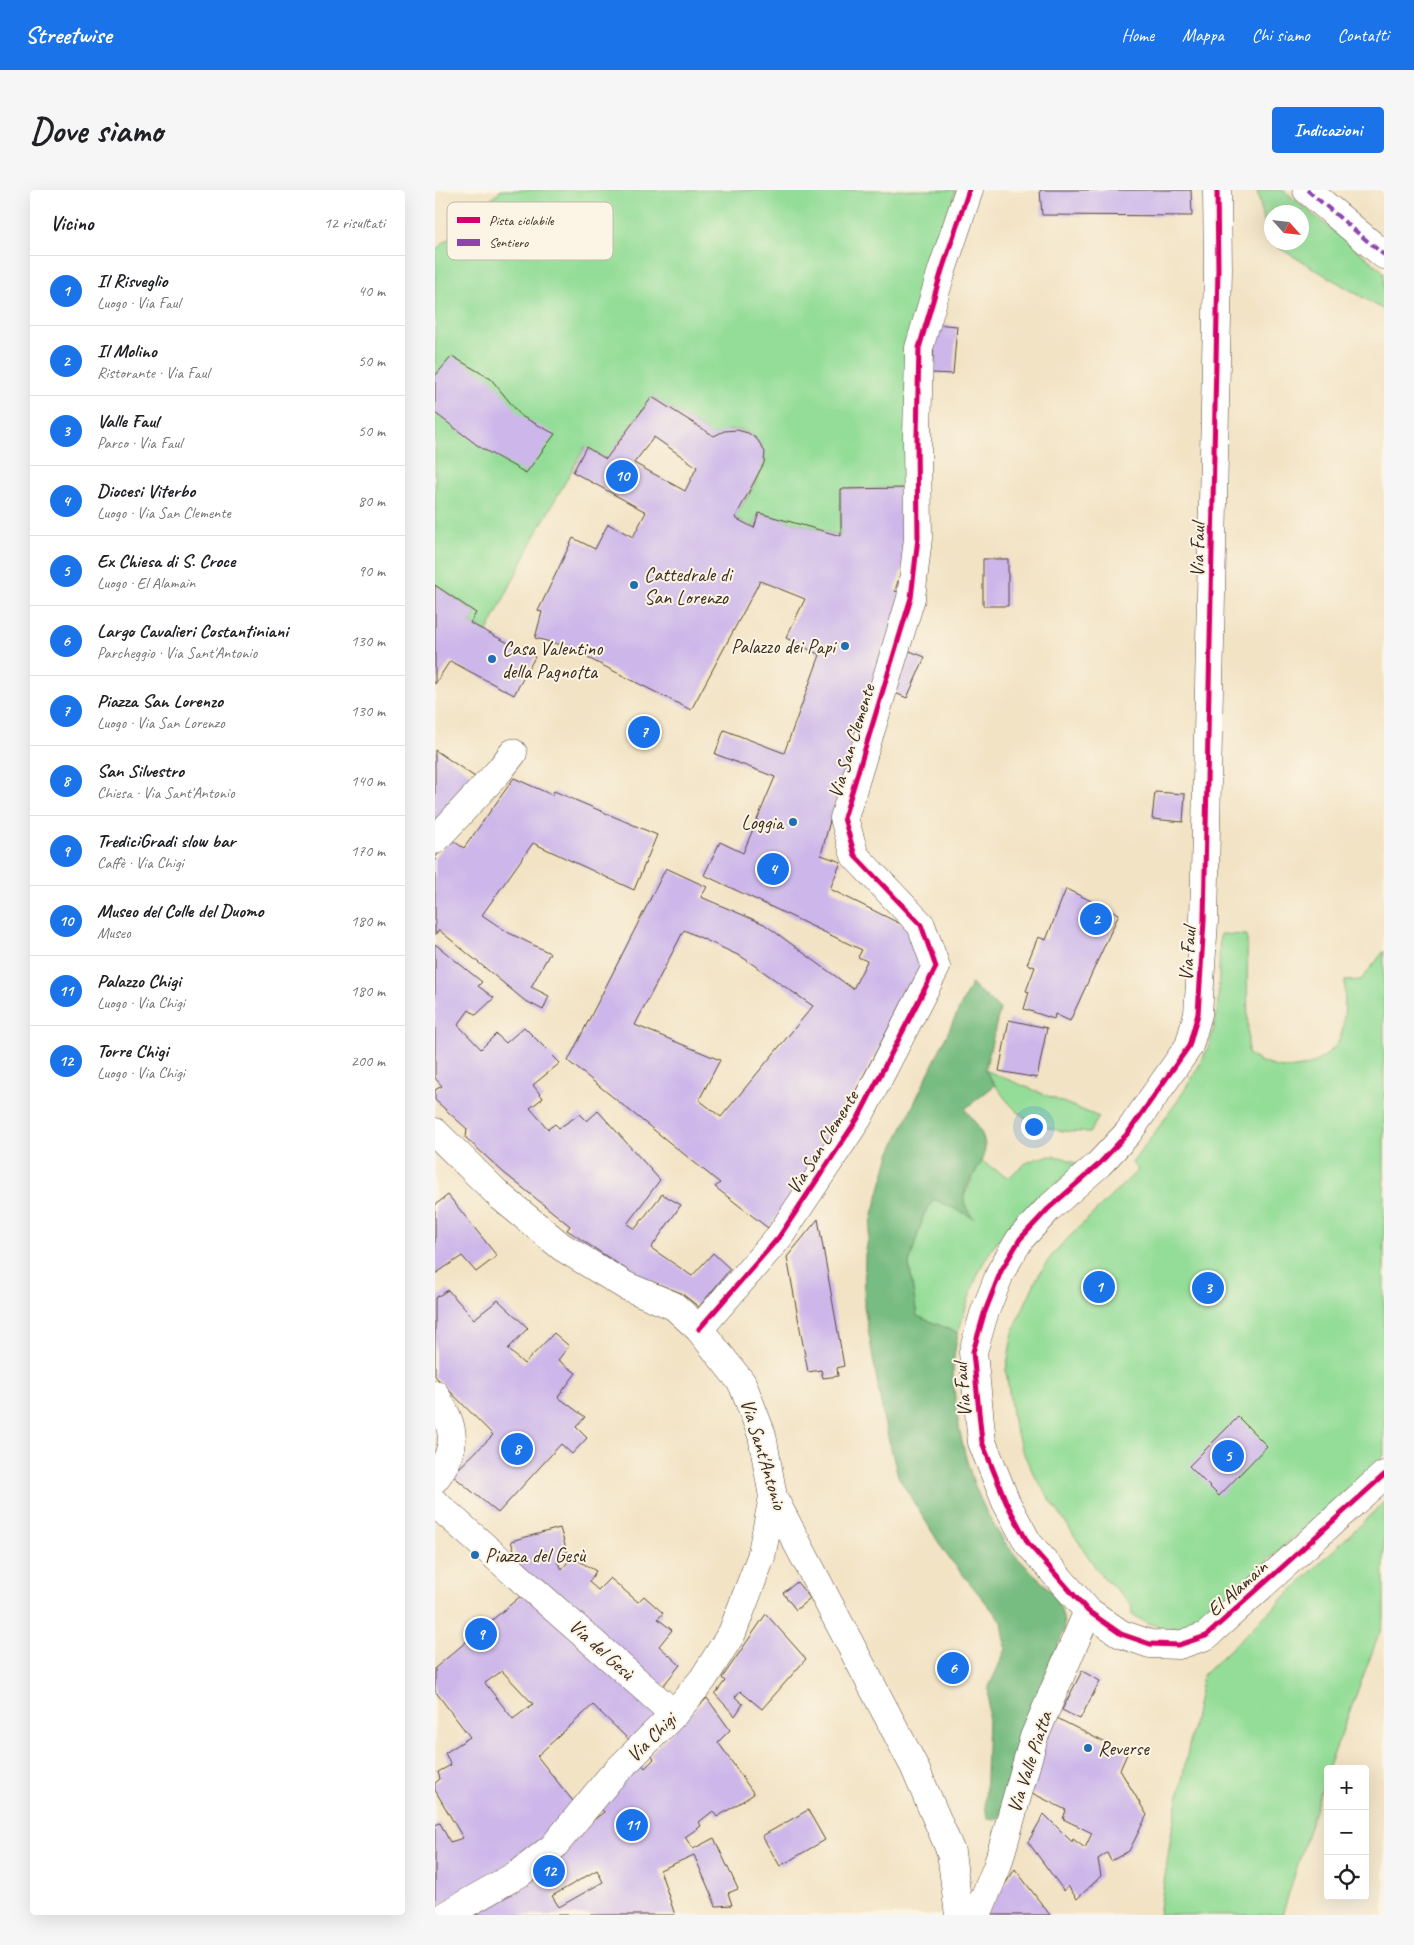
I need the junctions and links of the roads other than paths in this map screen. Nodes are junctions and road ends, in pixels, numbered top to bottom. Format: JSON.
{"nodes":[{"id":1,"x":969,"y":190,"type":"edge"},
{"id":2,"x":1217,"y":190,"type":"edge"},
{"id":3,"x":1307,"y":190,"type":"edge"},
{"id":4,"x":1384,"y":255,"type":"edge"},
{"id":5,"x":513,"y":753,"type":"dead end"},
{"id":6,"x":435,"y":840,"type":"edge"},
{"id":7,"x":435,"y":1132,"type":"edge"},
{"id":8,"x":699,"y":1329,"type":"junction"},
{"id":9,"x":435,"y":1394,"type":"edge"},
{"id":10,"x":439,"y":1473,"type":"edge"},
{"id":11,"x":1384,"y":1475,"type":"edge"},
{"id":12,"x":773,"y":1497,"type":"junction"},
{"id":13,"x":435,"y":1503,"type":"edge"},
{"id":14,"x":1088,"y":1610,"type":"junction"},
{"id":15,"x":674,"y":1714,"type":"junction"},
{"id":16,"x":446,"y":1915,"type":"edge"},
{"id":17,"x":959,"y":1915,"type":"edge"},
{"id":18,"x":977,"y":1915,"type":"edge"}],
"edges":[{"from":1,"to":8,"type":"street","name":"Via San Clemente"},
{"from":2,"to":14,"type":"street","name":"Via Faul"},
{"from":3,"to":4,"type":"street"},
{"from":5,"to":6,"type":"street"},
{"from":7,"to":8,"type":"street","name":"Via Sant'Antonio"},
{"from":8,"to":12,"type":"street","name":"Via Sant'Antonio"},
{"from":9,"to":10,"type":"street"},
{"from":11,"to":14,"type":"street","name":"El Alamain"},
{"from":12,"to":15,"type":"street","name":"Via Chigi"},
{"from":12,"to":17,"type":"street","name":"Via Sant'Antonio"},
{"from":13,"to":15,"type":"street","name":"Via del Gesù"},
{"from":14,"to":18,"type":"street","name":"Via Valle Piatta"},
{"from":15,"to":16,"type":"street","name":"Via Chigi"}]}
